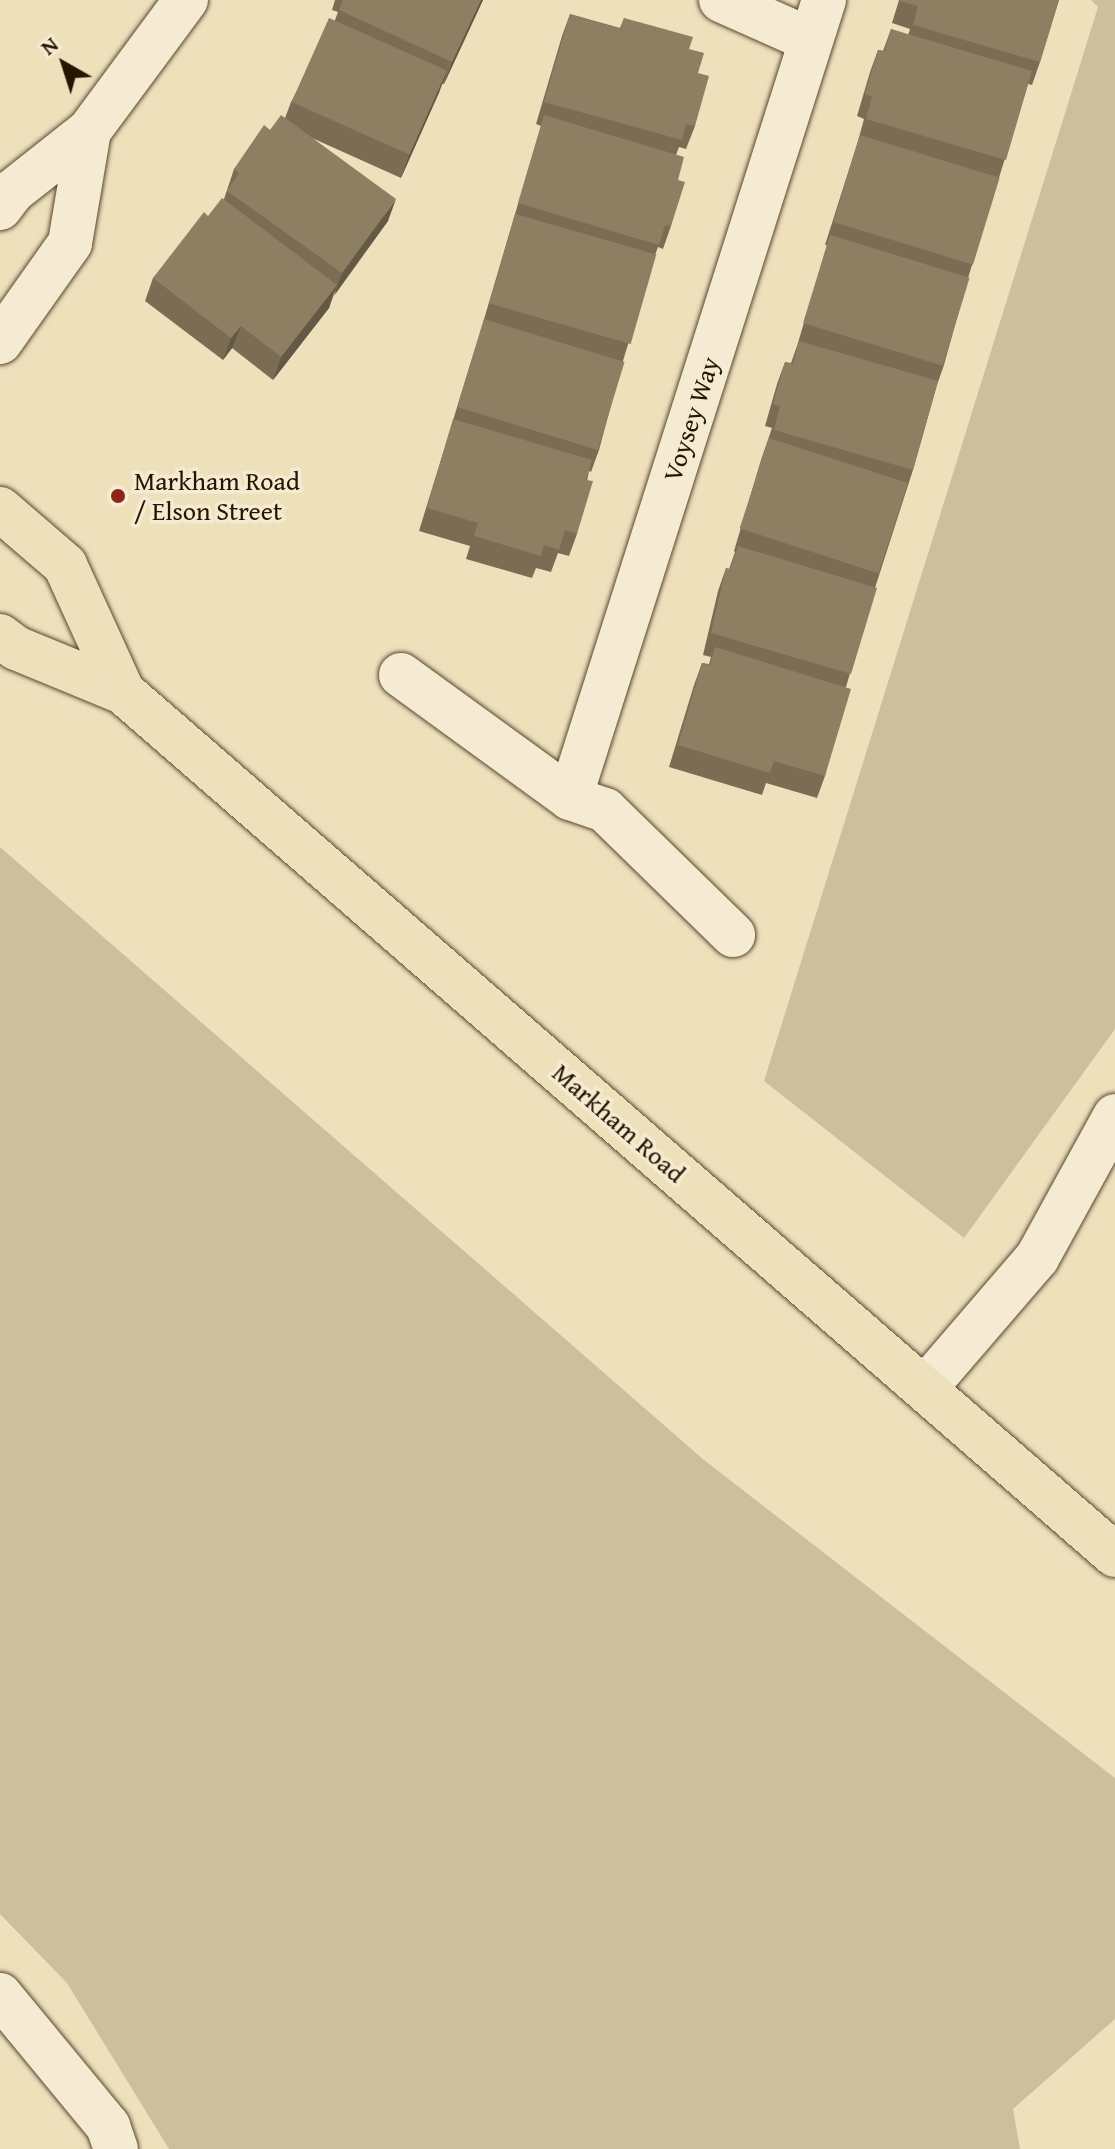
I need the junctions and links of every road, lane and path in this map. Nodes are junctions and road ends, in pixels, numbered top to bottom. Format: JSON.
{"nodes":[{"id":1,"x":186,"y":0,"type":"edge"},
{"id":2,"x":721,"y":0,"type":"edge"},
{"id":3,"x":817,"y":20,"type":"edge"},
{"id":4,"x":89,"y":131,"type":"junction"},
{"id":5,"x":0,"y":208,"type":"edge"},
{"id":6,"x":0,"y":342,"type":"edge"},
{"id":7,"x":0,"y":509,"type":"edge"},
{"id":8,"x":0,"y":636,"type":"edge"},
{"id":9,"x":401,"y":675,"type":"dead end"},
{"id":10,"x":123,"y":692,"type":"junction"},
{"id":11,"x":570,"y":798,"type":"junction"},
{"id":12,"x":733,"y":935,"type":"dead end"},
{"id":13,"x":1115,"y":1116,"type":"edge"},
{"id":14,"x":926,"y":1387,"type":"junction"},
{"id":15,"x":1115,"y":1555,"type":"edge"},
{"id":16,"x":0,"y":1995,"type":"edge"},
{"id":17,"x":116,"y":2149,"type":"edge"}],
"edges":[{"from":1,"to":4,"type":"street"},
{"from":2,"to":3,"type":"street","name":"Voysey Way"},
{"from":3,"to":11,"type":"street","name":"Voysey Way"},
{"from":4,"to":5,"type":"street"},
{"from":4,"to":6,"type":"street"},
{"from":7,"to":10,"type":"main road","name":"Markham Road"},
{"from":8,"to":10,"type":"main road","name":"Markham Road"},
{"from":9,"to":11,"type":"street"},
{"from":10,"to":14,"type":"main road","name":"Markham Road"},
{"from":11,"to":12,"type":"street"},
{"from":13,"to":14,"type":"street"},
{"from":14,"to":15,"type":"main road","name":"Markham Road"},
{"from":16,"to":17,"type":"street"}]}
